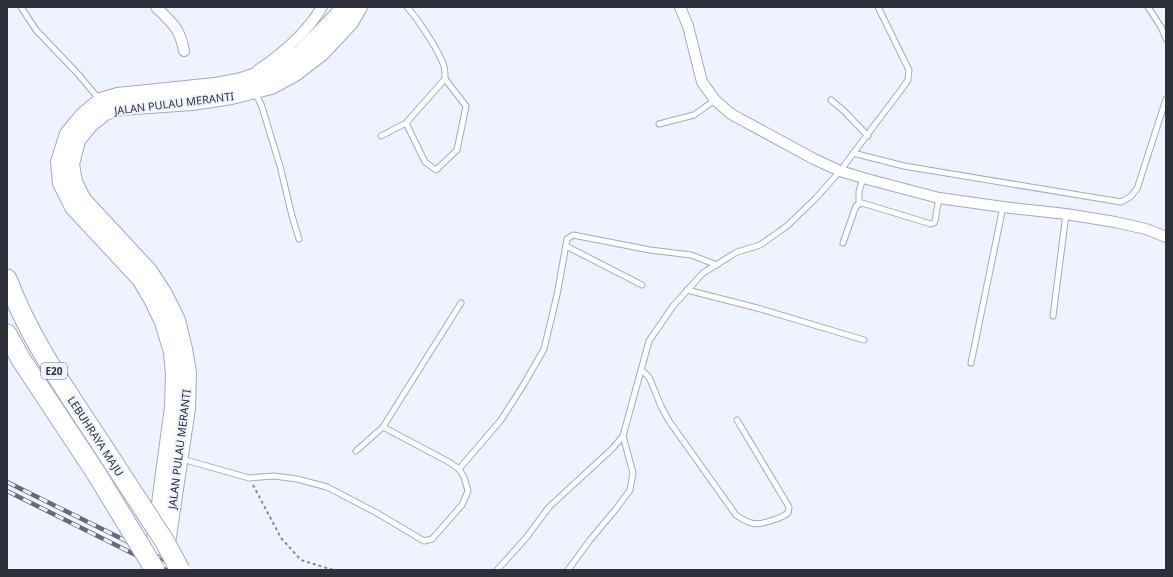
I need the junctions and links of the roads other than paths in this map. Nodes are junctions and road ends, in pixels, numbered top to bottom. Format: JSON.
{"nodes":[{"id":1,"x":21,"y":7,"type":"edge"},
{"id":2,"x":156,"y":7,"type":"edge"},
{"id":3,"x":322,"y":7,"type":"edge"},
{"id":4,"x":342,"y":7,"type":"edge"},
{"id":5,"x":359,"y":7,"type":"edge"},
{"id":6,"x":407,"y":7,"type":"edge"},
{"id":7,"x":680,"y":7,"type":"edge"},
{"id":8,"x":878,"y":7,"type":"edge"},
{"id":9,"x":1148,"y":7,"type":"edge"},
{"id":10,"x":1166,"y":39,"type":"edge"},
{"id":11,"x":184,"y":52,"type":"dead end"},
{"id":12,"x":445,"y":79,"type":"junction"},
{"id":13,"x":241,"y":80,"type":"junction"},
{"id":14,"x":253,"y":91,"type":"junction"},
{"id":15,"x":1166,"y":99,"type":"edge"},
{"id":16,"x":715,"y":100,"type":"junction"},
{"id":17,"x":831,"y":100,"type":"dead end"},
{"id":18,"x":101,"y":101,"type":"junction"},
{"id":19,"x":406,"y":123,"type":"junction"},
{"id":20,"x":659,"y":124,"type":"dead end"},
{"id":21,"x":381,"y":136,"type":"dead end"},
{"id":22,"x":868,"y":136,"type":"junction"},
{"id":23,"x":853,"y":153,"type":"junction"},
{"id":24,"x":840,"y":171,"type":"junction"},
{"id":25,"x":863,"y":178,"type":"junction"},
{"id":26,"x":939,"y":198,"type":"junction"},
{"id":27,"x":859,"y":204,"type":"junction"},
{"id":28,"x":1003,"y":207,"type":"junction"},
{"id":29,"x":1066,"y":214,"type":"junction"},
{"id":30,"x":1166,"y":236,"type":"edge"},
{"id":31,"x":299,"y":239,"type":"dead end"},
{"id":32,"x":843,"y":243,"type":"dead end"},
{"id":33,"x":566,"y":246,"type":"junction"},
{"id":34,"x":717,"y":265,"type":"junction"},
{"id":35,"x":7,"y":279,"type":"edge"},
{"id":36,"x":642,"y":285,"type":"dead end"},
{"id":37,"x":687,"y":290,"type":"junction"},
{"id":38,"x":461,"y":303,"type":"dead end"},
{"id":39,"x":1053,"y":316,"type":"dead end"},
{"id":40,"x":7,"y":334,"type":"edge"},
{"id":41,"x":864,"y":340,"type":"dead end"},
{"id":42,"x":971,"y":363,"type":"dead end"},
{"id":43,"x":641,"y":370,"type":"junction"},
{"id":44,"x":737,"y":420,"type":"dead end"},
{"id":45,"x":383,"y":427,"type":"junction"},
{"id":46,"x":623,"y":436,"type":"junction"},
{"id":47,"x":356,"y":452,"type":"dead end"},
{"id":48,"x":180,"y":458,"type":"junction"},
{"id":49,"x":459,"y":470,"type":"junction"},
{"id":50,"x":151,"y":570,"type":"edge"},
{"id":51,"x":155,"y":570,"type":"edge"},
{"id":52,"x":163,"y":570,"type":"edge"},
{"id":53,"x":180,"y":570,"type":"edge"},
{"id":54,"x":497,"y":570,"type":"edge"},
{"id":55,"x":568,"y":570,"type":"edge"}],
"edges":[{"from":1,"to":18,"type":"lane"},
{"from":2,"to":11,"type":"street"},
{"from":3,"to":13,"type":"street"},
{"from":4,"to":13,"type":"main road","name":"JALAN PULAU MERANTI"},
{"from":5,"to":14,"type":"main road","name":"JALAN PULAU MERANTI"},
{"from":6,"to":12,"type":"lane"},
{"from":7,"to":16,"type":"street"},
{"from":8,"to":22,"type":"lane"},
{"from":9,"to":10,"type":"lane"},
{"from":12,"to":19,"type":"lane"},
{"from":12,"to":19,"type":"lane"},
{"from":13,"to":18,"type":"main road","name":"JALAN PULAU MERANTI"},
{"from":14,"to":31,"type":"lane"},
{"from":14,"to":48,"type":"main road","name":"JALAN PULAU MERANTI"},
{"from":15,"to":23,"type":"lane"},
{"from":16,"to":20,"type":"lane"},
{"from":16,"to":24,"type":"street"},
{"from":17,"to":22,"type":"lane"},
{"from":18,"to":50,"type":"main road","name":"JALAN PULAU MERANTI"},
{"from":19,"to":21,"type":"lane"},
{"from":22,"to":23,"type":"lane"},
{"from":23,"to":24,"type":"lane"},
{"from":24,"to":25,"type":"street"},
{"from":24,"to":34,"type":"lane"},
{"from":25,"to":26,"type":"street"},
{"from":25,"to":27,"type":"lane"},
{"from":26,"to":27,"type":"lane"},
{"from":26,"to":28,"type":"street"},
{"from":27,"to":32,"type":"lane"},
{"from":28,"to":29,"type":"street"},
{"from":28,"to":42,"type":"lane"},
{"from":29,"to":30,"type":"street"},
{"from":29,"to":39,"type":"lane"},
{"from":33,"to":34,"type":"lane"},
{"from":33,"to":36,"type":"lane"},
{"from":33,"to":49,"type":"lane"},
{"from":34,"to":37,"type":"lane"},
{"from":35,"to":53,"type":"highway","name":"LEBUHRAYA MAJU","number":"E20","bridge":true},
{"from":37,"to":41,"type":"lane"},
{"from":37,"to":43,"type":"lane"},
{"from":38,"to":45,"type":"lane"},
{"from":40,"to":51,"type":"highway","name":"LEBUHRAYA MAJU","number":"E20","bridge":true},
{"from":43,"to":44,"type":"lane"},
{"from":43,"to":46,"type":"lane"},
{"from":45,"to":47,"type":"lane"},
{"from":45,"to":49,"type":"lane"},
{"from":46,"to":54,"type":"lane"},
{"from":46,"to":55,"type":"lane"},
{"from":48,"to":49,"type":"lane"},
{"from":48,"to":52,"type":"main road","name":"JALAN PULAU MERANTI"}]}
